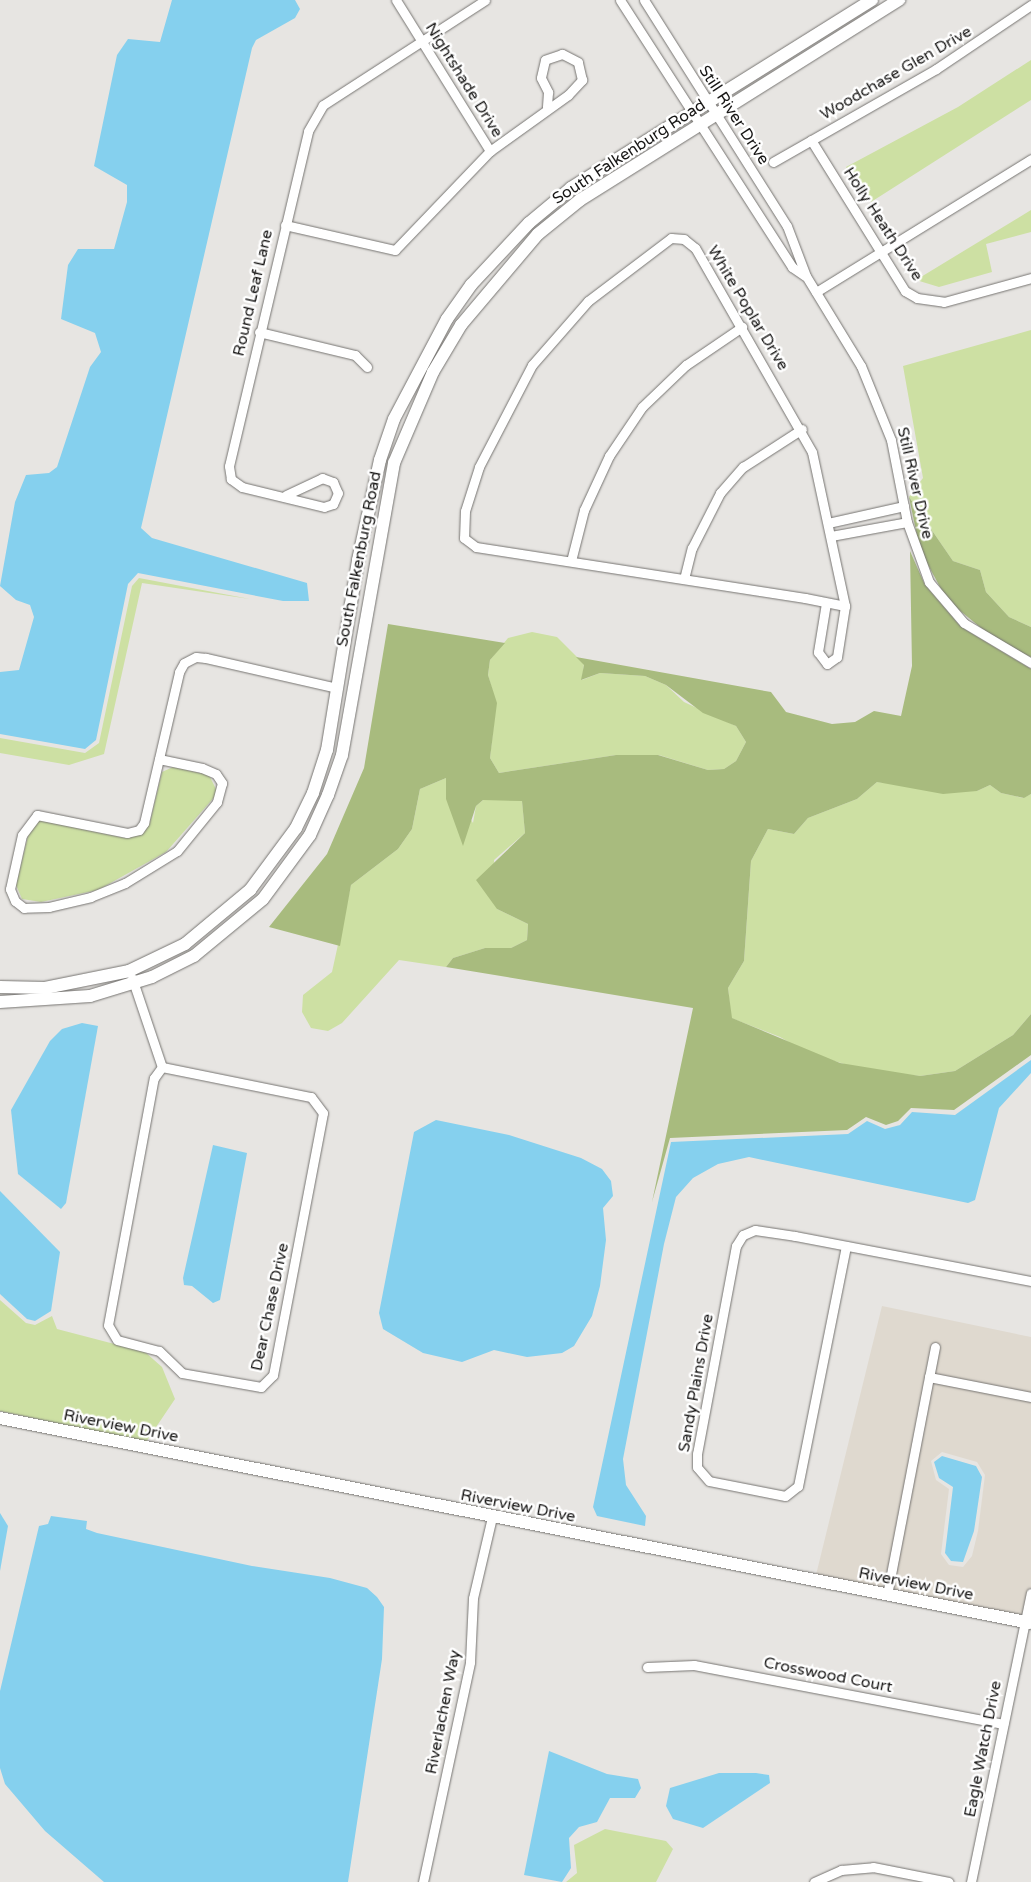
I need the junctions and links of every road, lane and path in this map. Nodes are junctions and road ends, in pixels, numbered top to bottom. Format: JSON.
{"nodes":[{"id":1,"x":396,"y":0,"type":"edge"},
{"id":2,"x":485,"y":0,"type":"edge"},
{"id":3,"x":620,"y":0,"type":"edge"},
{"id":4,"x":644,"y":0,"type":"edge"},
{"id":5,"x":872,"y":0,"type":"edge"},
{"id":6,"x":899,"y":0,"type":"edge"},
{"id":7,"x":1031,"y":6,"type":"edge"},
{"id":8,"x":422,"y":40,"type":"junction"},
{"id":9,"x":710,"y":102,"type":"junction"},
{"id":10,"x":547,"y":107,"type":"junction"},
{"id":11,"x":692,"y":112,"type":"junction"},
{"id":12,"x":716,"y":114,"type":"junction"},
{"id":13,"x":699,"y":123,"type":"junction"},
{"id":14,"x":811,"y":140,"type":"junction"},
{"id":15,"x":490,"y":151,"type":"junction"},
{"id":16,"x":1031,"y":159,"type":"edge"},
{"id":17,"x":773,"y":162,"type":"dead end"},
{"id":18,"x":285,"y":226,"type":"junction"},
{"id":19,"x":881,"y":252,"type":"junction"},
{"id":20,"x":806,"y":276,"type":"junction"},
{"id":21,"x":1031,"y":278,"type":"edge"},
{"id":22,"x":816,"y":292,"type":"junction"},
{"id":23,"x":742,"y":327,"type":"junction"},
{"id":24,"x":259,"y":332,"type":"junction"},
{"id":25,"x":367,"y":367,"type":"dead end"},
{"id":26,"x":411,"y":383,"type":"junction"},
{"id":27,"x":425,"y":389,"type":"junction"},
{"id":28,"x":802,"y":429,"type":"junction"},
{"id":29,"x":286,"y":495,"type":"junction"},
{"id":30,"x":904,"y":506,"type":"junction"},
{"id":31,"x":870,"y":514,"type":"junction"},
{"id":32,"x":907,"y":522,"type":"junction"},
{"id":33,"x":828,"y":523,"type":"junction"},
{"id":34,"x":874,"y":528,"type":"junction"},
{"id":35,"x":831,"y":536,"type":"junction"},
{"id":36,"x":571,"y":562,"type":"junction"},
{"id":37,"x":684,"y":579,"type":"junction"},
{"id":38,"x":826,"y":603,"type":"junction"},
{"id":39,"x":845,"y":606,"type":"junction"},
{"id":40,"x":1031,"y":663,"type":"edge"},
{"id":41,"x":337,"y":688,"type":"junction"},
{"id":42,"x":352,"y":690,"type":"junction"},
{"id":43,"x":159,"y":759,"type":"junction"},
{"id":44,"x":129,"y":971,"type":"junction"},
{"id":45,"x":134,"y":984,"type":"junction"},
{"id":46,"x":0,"y":987,"type":"edge"},
{"id":47,"x":0,"y":1002,"type":"edge"},
{"id":48,"x":162,"y":1067,"type":"junction"},
{"id":49,"x":846,"y":1246,"type":"junction"},
{"id":50,"x":1031,"y":1279,"type":"edge"},
{"id":51,"x":935,"y":1347,"type":"dead end"},
{"id":52,"x":929,"y":1377,"type":"junction"},
{"id":53,"x":1031,"y":1397,"type":"edge"},
{"id":54,"x":0,"y":1418,"type":"edge"},
{"id":55,"x":492,"y":1517,"type":"junction"},
{"id":56,"x":1031,"y":1594,"type":"edge"},
{"id":57,"x":887,"y":1595,"type":"junction"},
{"id":58,"x":1027,"y":1622,"type":"edge"},
{"id":59,"x":647,"y":1667,"type":"dead end"},
{"id":60,"x":1003,"y":1724,"type":"junction"},
{"id":61,"x":423,"y":1882,"type":"edge"},
{"id":62,"x":814,"y":1882,"type":"edge"},
{"id":63,"x":949,"y":1882,"type":"edge"},
{"id":64,"x":971,"y":1882,"type":"edge"}],
"edges":[{"from":1,"to":8,"type":"street","name":"Nightshade Drive"},
{"from":2,"to":8,"type":"street"},
{"from":3,"to":11,"type":"street","name":"Still River Drive"},
{"from":4,"to":9,"type":"street","name":"Still River Drive"},
{"from":5,"to":9,"type":"street","name":"South Falkenburg Road"},
{"from":6,"to":12,"type":"street","name":"South Falkenburg Road"},
{"from":7,"to":14,"type":"street","name":"Woodchase Glen Drive"},
{"from":8,"to":15,"type":"street","name":"Nightshade Drive"},
{"from":8,"to":18,"type":"street"},
{"from":9,"to":11,"type":"street","name":"South Falkenburg Road"},
{"from":9,"to":12,"type":"street","name":"Still River Drive"},
{"from":10,"to":10,"type":"street","name":"Round Leaf Lane"},
{"from":10,"to":15,"type":"street","name":"Round Leaf Lane"},
{"from":11,"to":13,"type":"street","name":"Still River Drive"},
{"from":11,"to":26,"type":"street","name":"South Falkenburg Road"},
{"from":12,"to":13,"type":"street","name":"South Falkenburg Road"},
{"from":12,"to":20,"type":"street","name":"Still River Drive"},
{"from":13,"to":20,"type":"street","name":"Still River Drive"},
{"from":13,"to":27,"type":"street","name":"South Falkenburg Road"},
{"from":14,"to":17,"type":"street","name":"Woodchase Glen Drive"},
{"from":14,"to":19,"type":"street","name":"Holly Heath Drive"},
{"from":15,"to":18,"type":"street","name":"Round Leaf Lane"},
{"from":16,"to":19,"type":"street"},
{"from":18,"to":24,"type":"street","name":"Round Leaf Lane"},
{"from":19,"to":21,"type":"street","name":"Holly Heath Drive"},
{"from":19,"to":22,"type":"street"},
{"from":20,"to":22,"type":"street","name":"Still River Drive"},
{"from":22,"to":30,"type":"street","name":"Still River Drive"},
{"from":23,"to":28,"type":"street","name":"White Poplar Drive"},
{"from":23,"to":36,"type":"street"},
{"from":23,"to":36,"type":"street","name":"White Poplar Drive"},
{"from":24,"to":25,"type":"street"},
{"from":24,"to":29,"type":"street","name":"Round Leaf Lane"},
{"from":26,"to":27,"type":"street"},
{"from":26,"to":41,"type":"street","name":"South Falkenburg Road"},
{"from":27,"to":42,"type":"street","name":"South Falkenburg Road"},
{"from":28,"to":33,"type":"street","name":"White Poplar Drive"},
{"from":28,"to":37,"type":"street"},
{"from":29,"to":29,"type":"street","name":"Round Leaf Lane"},
{"from":30,"to":31,"type":"street"},
{"from":30,"to":32,"type":"street","name":"Still River Drive"},
{"from":31,"to":33,"type":"street"},
{"from":31,"to":34,"type":"street"},
{"from":32,"to":34,"type":"street"},
{"from":32,"to":40,"type":"street","name":"Still River Drive"},
{"from":33,"to":35,"type":"street","name":"White Poplar Drive"},
{"from":34,"to":35,"type":"street"},
{"from":35,"to":39,"type":"street","name":"White Poplar Drive"},
{"from":36,"to":37,"type":"street","name":"White Poplar Drive"},
{"from":37,"to":38,"type":"street","name":"White Poplar Drive"},
{"from":38,"to":39,"type":"street","name":"White Poplar Drive"},
{"from":38,"to":39,"type":"street","name":"White Poplar Drive"},
{"from":41,"to":42,"type":"street"},
{"from":41,"to":43,"type":"street"},
{"from":41,"to":44,"type":"street","name":"South Falkenburg Road"},
{"from":42,"to":45,"type":"street","name":"South Falkenburg Road"},
{"from":43,"to":43,"type":"street"},
{"from":44,"to":45,"type":"street"},
{"from":44,"to":46,"type":"street","name":"South Falkenburg Road"},
{"from":45,"to":47,"type":"street","name":"South Falkenburg Road"},
{"from":45,"to":48,"type":"street"},
{"from":48,"to":48,"type":"street","name":"Dear Chase Drive"},
{"from":49,"to":49,"type":"street","name":"Sandy Plains Drive"},
{"from":49,"to":50,"type":"street","name":"Sandy Plains Drive"},
{"from":51,"to":52,"type":"street"},
{"from":52,"to":53,"type":"street"},
{"from":52,"to":57,"type":"street"},
{"from":54,"to":55,"type":"street","name":"Riverview Drive"},
{"from":55,"to":57,"type":"street","name":"Riverview Drive"},
{"from":55,"to":61,"type":"street","name":"Riverlachen Way"},
{"from":56,"to":58,"type":"street","name":"Eagle Watch Drive"},
{"from":57,"to":58,"type":"street","name":"Riverview Drive"},
{"from":58,"to":60,"type":"street","name":"Eagle Watch Drive"},
{"from":59,"to":60,"type":"street","name":"Crosswood Court"},
{"from":60,"to":64,"type":"street","name":"Eagle Watch Drive"},
{"from":62,"to":63,"type":"street"}]}
